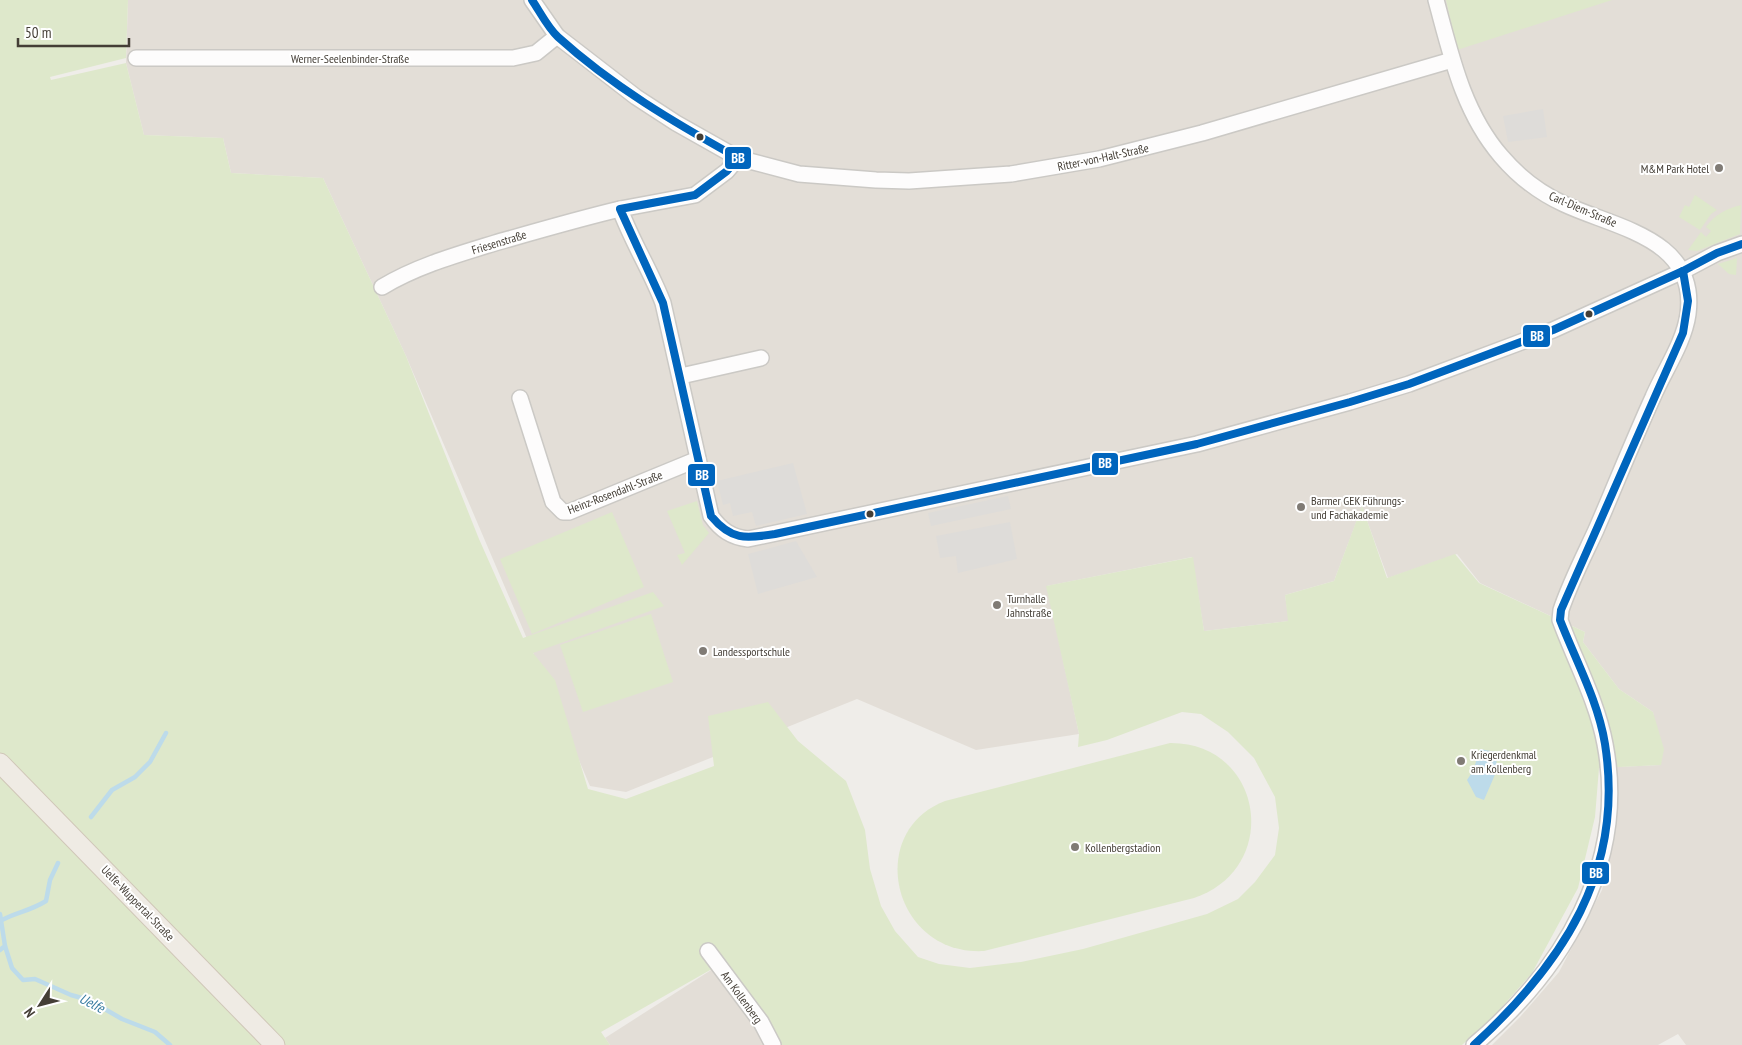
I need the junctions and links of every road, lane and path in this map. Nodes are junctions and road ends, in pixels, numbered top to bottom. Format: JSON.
{"nodes":[{"id":1,"x":532,"y":0,"type":"edge"},
{"id":2,"x":1436,"y":0,"type":"edge"},
{"id":3,"x":557,"y":36,"type":"junction"},
{"id":4,"x":136,"y":58,"type":"dead end"},
{"id":5,"x":1452,"y":60,"type":"junction"},
{"id":6,"x":738,"y":158,"type":"junction"},
{"id":7,"x":620,"y":209,"type":"junction"},
{"id":8,"x":1742,"y":244,"type":"edge"},
{"id":9,"x":1683,"y":271,"type":"junction"},
{"id":10,"x":382,"y":287,"type":"dead end"},
{"id":11,"x":761,"y":358,"type":"dead end"},
{"id":12,"x":681,"y":376,"type":"junction"},
{"id":13,"x":520,"y":398,"type":"dead end"},
{"id":14,"x":698,"y":459,"type":"junction"},
{"id":15,"x":0,"y":763,"type":"edge"},
{"id":16,"x":708,"y":951,"type":"dead end"},
{"id":17,"x":275,"y":1045,"type":"edge"},
{"id":18,"x":774,"y":1045,"type":"edge"},
{"id":19,"x":1474,"y":1045,"type":"edge"}],
"edges":[{"from":1,"to":3,"type":"street","name":"Ritter-von-Halt-Straße"},
{"from":2,"to":5,"type":"street","name":"Carl-Diem-Straße"},
{"from":3,"to":4,"type":"street","name":"Werner-Seelenbinder-Straße"},
{"from":3,"to":6,"type":"street","name":"Ritter-von-Halt-Straße"},
{"from":5,"to":6,"type":"street","name":"Ritter-von-Halt-Straße"},
{"from":5,"to":9,"type":"street","name":"Carl-Diem-Straße"},
{"from":6,"to":7,"type":"street","name":"Friesenstraße"},
{"from":7,"to":10,"type":"street","name":"Friesenstraße"},
{"from":7,"to":12,"type":"street"},
{"from":8,"to":9,"type":"street"},
{"from":9,"to":14,"type":"street"},
{"from":9,"to":19,"type":"street"},
{"from":11,"to":12,"type":"street"},
{"from":12,"to":14,"type":"street"},
{"from":13,"to":14,"type":"street","name":"Heinz-Rosendahl-Straße"},
{"from":15,"to":17,"type":"main road","name":"Uelfe-Wuppertal-Straße"},
{"from":16,"to":18,"type":"street","name":"Am Kollenberg"}]}
